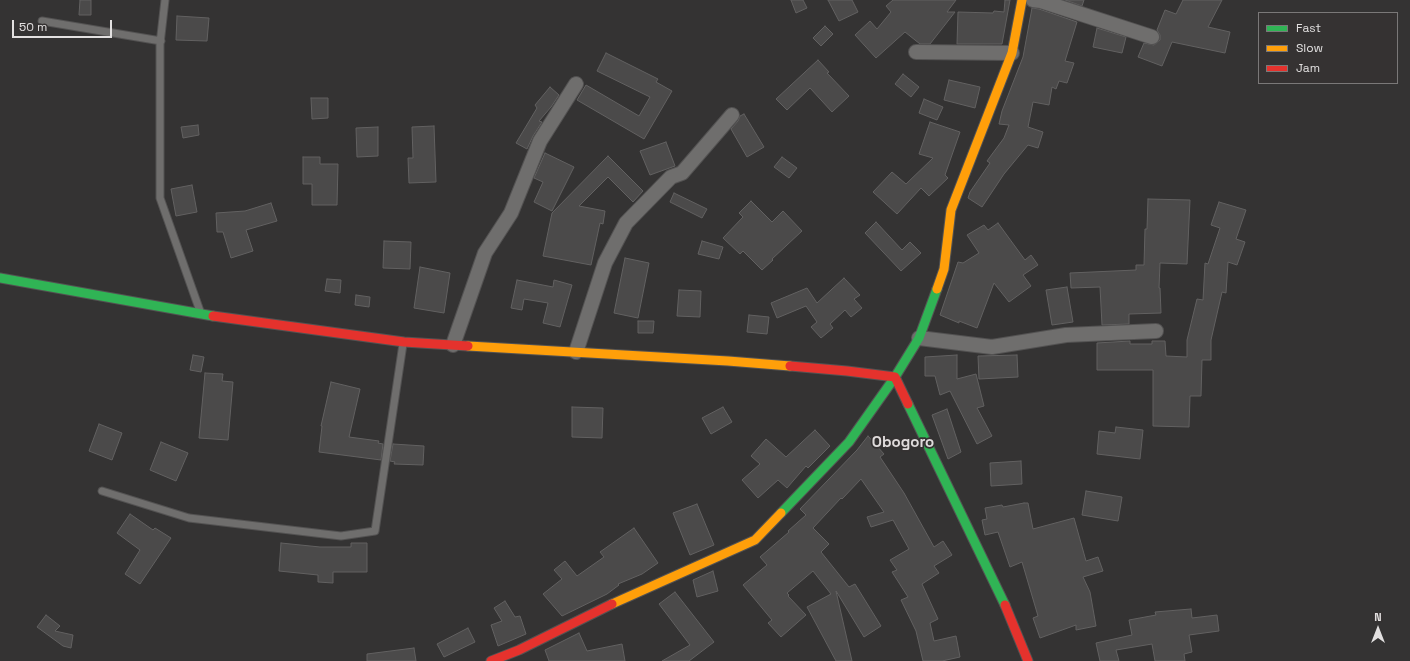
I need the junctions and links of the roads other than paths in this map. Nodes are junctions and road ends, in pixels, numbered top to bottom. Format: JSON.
{"nodes":[{"id":1,"x":166,"y":0,"type":"edge"},
{"id":2,"x":1022,"y":0,"type":"edge"},
{"id":3,"x":1033,"y":0,"type":"edge"},
{"id":4,"x":42,"y":21,"type":"dead end"},
{"id":5,"x":1152,"y":37,"type":"dead end"},
{"id":6,"x":161,"y":41,"type":"junction"},
{"id":7,"x":916,"y":52,"type":"dead end"},
{"id":8,"x":1012,"y":54,"type":"junction"},
{"id":9,"x":576,"y":84,"type":"dead end"},
{"id":10,"x":732,"y":115,"type":"dead end"},
{"id":11,"x":0,"y":278,"type":"edge"},
{"id":12,"x":200,"y":314,"type":"junction"},
{"id":13,"x":1156,"y":331,"type":"dead end"},
{"id":14,"x":918,"y":338,"type":"junction"},
{"id":15,"x":404,"y":342,"type":"junction"},
{"id":16,"x":453,"y":345,"type":"junction"},
{"id":17,"x":576,"y":352,"type":"junction"},
{"id":18,"x":895,"y":377,"type":"junction"},
{"id":19,"x":102,"y":491,"type":"dead end"},
{"id":20,"x":491,"y":661,"type":"edge"},
{"id":21,"x":1028,"y":661,"type":"edge"}],
"edges":[{"from":1,"to":6,"type":"lane"},
{"from":2,"to":8,"type":"street"},
{"from":3,"to":5,"type":"street"},
{"from":4,"to":6,"type":"lane"},
{"from":6,"to":12,"type":"lane"},
{"from":7,"to":8,"type":"street"},
{"from":8,"to":14,"type":"street"},
{"from":9,"to":16,"type":"street"},
{"from":10,"to":17,"type":"street"},
{"from":11,"to":12,"type":"street"},
{"from":12,"to":15,"type":"street"},
{"from":13,"to":14,"type":"street"},
{"from":14,"to":18,"type":"street"},
{"from":15,"to":16,"type":"street"},
{"from":15,"to":19,"type":"lane"},
{"from":16,"to":17,"type":"street"},
{"from":17,"to":18,"type":"street"},
{"from":18,"to":20,"type":"street"},
{"from":18,"to":21,"type":"street"}]}
